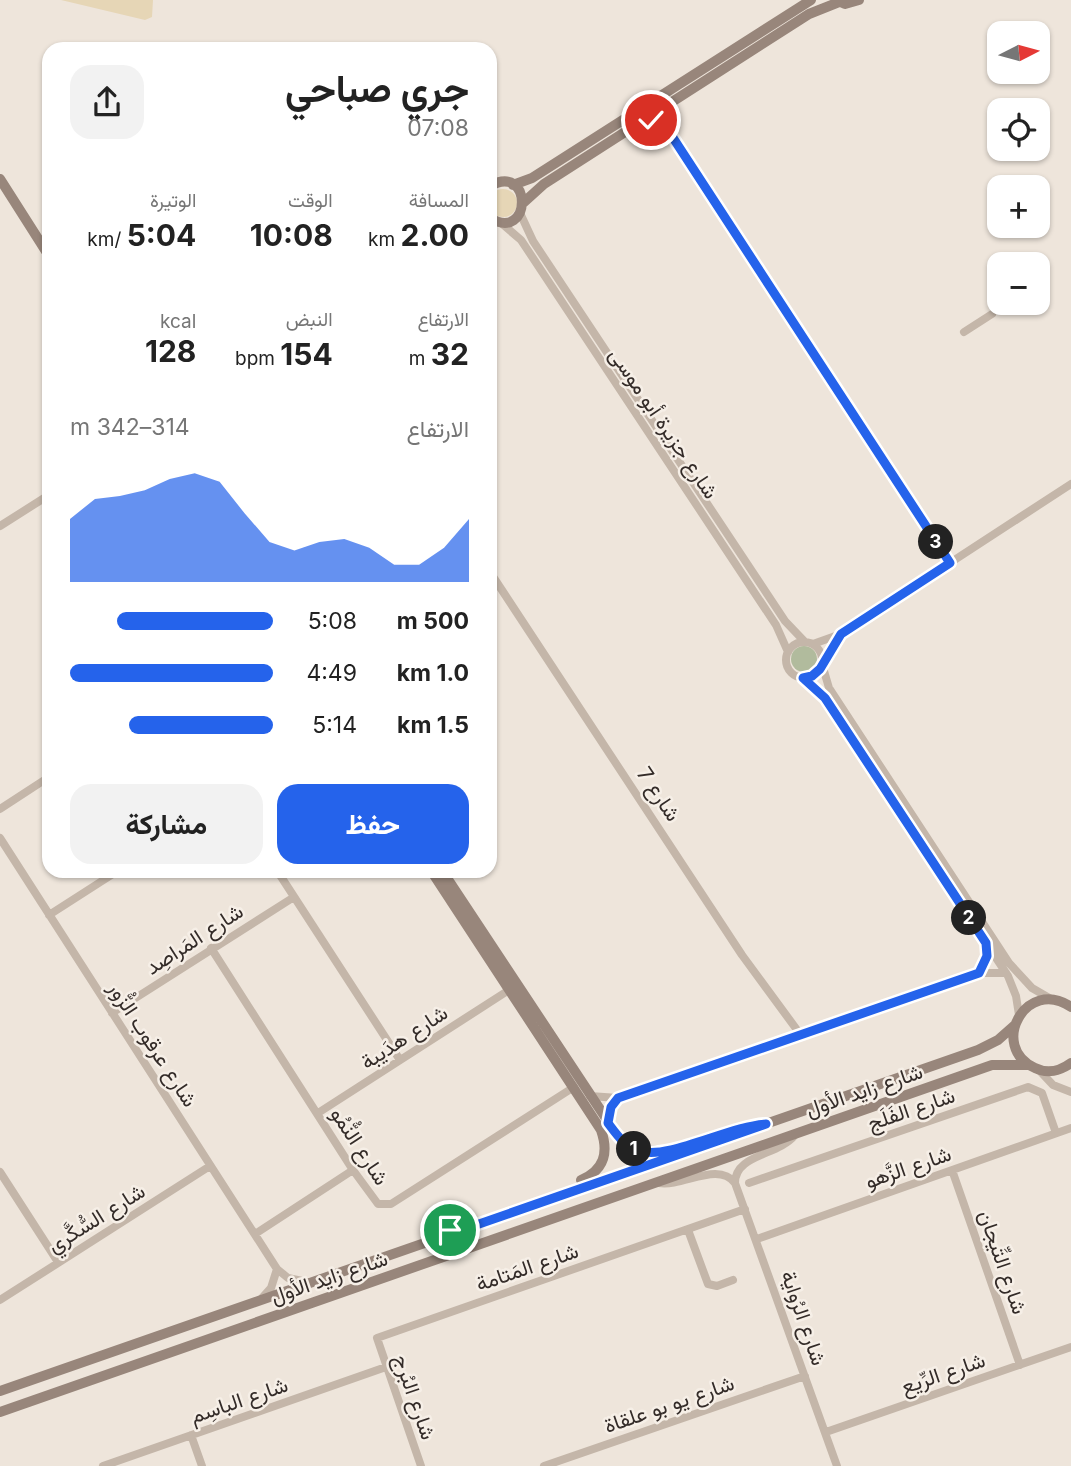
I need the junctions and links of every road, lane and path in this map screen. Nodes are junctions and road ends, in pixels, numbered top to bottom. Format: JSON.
{"nodes":[{"id":1,"x":811,"y":0,"type":"edge"},
{"id":2,"x":859,"y":0,"type":"edge"},
{"id":3,"x":837,"y":1,"type":"edge"},
{"id":4,"x":667,"y":106,"type":"junction"},
{"id":5,"x":645,"y":120,"type":"junction"},
{"id":6,"x":666,"y":127,"type":"junction"},
{"id":7,"x":0,"y":179,"type":"edge"},
{"id":8,"x":497,"y":180,"type":"edge"},
{"id":9,"x":501,"y":182,"type":"junction"},
{"id":10,"x":497,"y":183,"type":"edge"},
{"id":11,"x":513,"y":185,"type":"junction"},
{"id":12,"x":521,"y":208,"type":"junction"},
{"id":13,"x":497,"y":221,"type":"edge"},
{"id":14,"x":497,"y":223,"type":"edge"},
{"id":15,"x":42,"y":245,"type":"edge"},
{"id":16,"x":990,"y":315,"type":"edge"},
{"id":17,"x":964,"y":332,"type":"dead end"},
{"id":18,"x":1071,"y":484,"type":"edge"},
{"id":19,"x":42,"y":499,"type":"edge"},
{"id":20,"x":2,"y":521,"type":"edge"},
{"id":21,"x":950,"y":563,"type":"junction"},
{"id":22,"x":497,"y":583,"type":"edge"},
{"id":23,"x":841,"y":634,"type":"junction"},
{"id":24,"x":809,"y":643,"type":"junction"},
{"id":25,"x":788,"y":652,"type":"junction"},
{"id":26,"x":822,"y":662,"type":"junction"},
{"id":27,"x":803,"y":678,"type":"junction"},
{"id":28,"x":42,"y":782,"type":"edge"},
{"id":29,"x":0,"y":809,"type":"edge"},
{"id":30,"x":0,"y":838,"type":"edge"},
{"id":31,"x":107,"y":878,"type":"edge"},
{"id":32,"x":282,"y":878,"type":"edge"},
{"id":33,"x":436,"y":878,"type":"edge"},
{"id":34,"x":447,"y":878,"type":"edge"},
{"id":35,"x":295,"y":897,"type":"junction"},
{"id":36,"x":49,"y":915,"type":"junction"},
{"id":37,"x":986,"y":943,"type":"junction"},
{"id":38,"x":211,"y":948,"type":"junction"},
{"id":39,"x":979,"y":973,"type":"junction"},
{"id":40,"x":1006,"y":974,"type":"junction"},
{"id":41,"x":509,"y":990,"type":"junction"},
{"id":42,"x":1051,"y":999,"type":"junction"},
{"id":43,"x":1070,"y":1006,"type":"edge"},
{"id":44,"x":112,"y":1013,"type":"junction"},
{"id":45,"x":1017,"y":1020,"type":"junction"},
{"id":46,"x":800,"y":1034,"type":"junction"},
{"id":47,"x":400,"y":1060,"type":"junction"},
{"id":48,"x":1071,"y":1063,"type":"edge"},
{"id":49,"x":1033,"y":1067,"type":"junction"},
{"id":50,"x":574,"y":1087,"type":"junction"},
{"id":51,"x":1071,"y":1093,"type":"edge"},
{"id":52,"x":590,"y":1096,"type":"junction"},
{"id":53,"x":618,"y":1098,"type":"junction"},
{"id":54,"x":318,"y":1113,"type":"junction"},
{"id":55,"x":608,"y":1123,"type":"junction"},
{"id":56,"x":766,"y":1124,"type":"junction"},
{"id":57,"x":1071,"y":1128,"type":"edge"},
{"id":58,"x":1056,"y":1133,"type":"junction"},
{"id":59,"x":795,"y":1135,"type":"junction"},
{"id":60,"x":210,"y":1166,"type":"junction"},
{"id":61,"x":353,"y":1170,"type":"junction"},
{"id":62,"x":953,"y":1170,"type":"junction"},
{"id":63,"x":0,"y":1172,"type":"edge"},
{"id":64,"x":657,"y":1183,"type":"junction"},
{"id":65,"x":735,"y":1183,"type":"junction"},
{"id":66,"x":749,"y":1183,"type":"dead end"},
{"id":67,"x":745,"y":1209,"type":"junction"},
{"id":68,"x":688,"y":1230,"type":"junction"},
{"id":69,"x":255,"y":1234,"type":"junction"},
{"id":70,"x":757,"y":1239,"type":"junction"},
{"id":71,"x":433,"y":1240,"type":"junction"},
{"id":72,"x":58,"y":1262,"type":"junction"},
{"id":73,"x":277,"y":1269,"type":"junction"},
{"id":74,"x":733,"y":1280,"type":"dead end"},
{"id":75,"x":310,"y":1282,"type":"junction"},
{"id":76,"x":262,"y":1298,"type":"junction"},
{"id":77,"x":0,"y":1300,"type":"edge"},
{"id":78,"x":377,"y":1339,"type":"joint"},
{"id":79,"x":1071,"y":1347,"type":"edge"},
{"id":80,"x":1020,"y":1365,"type":"junction"},
{"id":81,"x":386,"y":1367,"type":"junction"},
{"id":82,"x":805,"y":1376,"type":"junction"},
{"id":83,"x":0,"y":1391,"type":"edge"},
{"id":84,"x":0,"y":1412,"type":"edge"},
{"id":85,"x":826,"y":1432,"type":"junction"},
{"id":86,"x":191,"y":1435,"type":"junction"},
{"id":87,"x":103,"y":1466,"type":"edge"},
{"id":88,"x":202,"y":1466,"type":"edge"},
{"id":89,"x":421,"y":1466,"type":"edge"},
{"id":90,"x":544,"y":1466,"type":"edge"},
{"id":91,"x":837,"y":1466,"type":"edge"}],
"edges":[{"from":1,"to":11,"type":"main road"},
{"from":2,"to":3,"type":"main road"},
{"from":3,"to":4,"type":"main road"},
{"from":4,"to":5,"type":"main road"},
{"from":4,"to":6,"type":"street"},
{"from":5,"to":6,"type":"street"},
{"from":5,"to":12,"type":"main road"},
{"from":6,"to":21,"type":"street"},
{"from":7,"to":15,"type":"main road"},
{"from":8,"to":9,"type":"street"},
{"from":9,"to":10,"type":"main road"},
{"from":9,"to":11,"type":"main road"},
{"from":11,"to":12,"type":"main road"},
{"from":12,"to":13,"type":"main road"},
{"from":12,"to":24,"type":"street","name":"شارع جزيرة أبو موسى"},
{"from":14,"to":25,"type":"street","name":"شارع جزيرة أبو موسى"},
{"from":16,"to":17,"type":"street"},
{"from":18,"to":21,"type":"street"},
{"from":19,"to":20,"type":"street"},
{"from":21,"to":23,"type":"street"},
{"from":22,"to":46,"type":"street","name":"شارع 7"},
{"from":23,"to":24,"type":"street"},
{"from":23,"to":26,"type":"street"},
{"from":24,"to":25,"type":"street"},
{"from":24,"to":26,"type":"street"},
{"from":25,"to":27,"type":"street"},
{"from":26,"to":27,"type":"street"},
{"from":26,"to":42,"type":"street"},
{"from":27,"to":37,"type":"street"},
{"from":28,"to":29,"type":"street"},
{"from":30,"to":36,"type":"street","name":"شارع عرقوب الزُّور"},
{"from":31,"to":36,"type":"street"},
{"from":32,"to":35,"type":"street"},
{"from":33,"to":41,"type":"main road"},
{"from":34,"to":52,"type":"main road"},
{"from":35,"to":38,"type":"street","name":"شارع المَراصِد"},
{"from":35,"to":47,"type":"street"},
{"from":36,"to":44,"type":"street","name":"شارع عرقوب الزُّور"},
{"from":37,"to":39,"type":"street"},
{"from":37,"to":40,"type":"street"},
{"from":38,"to":44,"type":"street","name":"شارع المَراصِد"},
{"from":38,"to":54,"type":"street","name":"شارع النُّمُو"},
{"from":39,"to":40,"type":"street"},
{"from":39,"to":46,"type":"street"},
{"from":40,"to":45,"type":"street"},
{"from":41,"to":47,"type":"street","name":"شارع هدَيبة"},
{"from":41,"to":50,"type":"main road"},
{"from":42,"to":43,"type":"main road"},
{"from":42,"to":45,"type":"main road","name":"شارع زايد الأول"},
{"from":44,"to":60,"type":"street","name":"شارع عرقوب الزُّور"},
{"from":45,"to":49,"type":"main road"},
{"from":45,"to":56,"type":"main road","name":"شارع زايد الأول"},
{"from":46,"to":53,"type":"street"},
{"from":47,"to":54,"type":"street","name":"شارع هدَيبة"},
{"from":48,"to":49,"type":"main road","name":"شارع زايد الأول"},
{"from":49,"to":51,"type":"street"},
{"from":49,"to":59,"type":"main road","name":"شارع زايد الأول"},
{"from":50,"to":61,"type":"street","name":"شارع النُّمُو"},
{"from":50,"to":71,"type":"main road"},
{"from":52,"to":53,"type":"street"},
{"from":52,"to":55,"type":"main road"},
{"from":53,"to":55,"type":"street"},
{"from":54,"to":61,"type":"street","name":"شارع النُّمُو"},
{"from":55,"to":56,"type":"main road"},
{"from":56,"to":71,"type":"main road","name":"شارع زايد الأول"},
{"from":57,"to":58,"type":"street","name":"شارع الزَّهو"},
{"from":58,"to":62,"type":"street","name":"شارع الزَّهو"},
{"from":58,"to":66,"type":"street","name":"شارع الفَلَج"},
{"from":59,"to":64,"type":"main road","name":"شارع زايد الأول"},
{"from":59,"to":65,"type":"street"},
{"from":60,"to":69,"type":"street","name":"شارع عرقوب الزُّور"},
{"from":60,"to":72,"type":"street","name":"شارع السُّكَّري"},
{"from":61,"to":69,"type":"street"},
{"from":62,"to":70,"type":"street","name":"شارع الزَّهو"},
{"from":62,"to":80,"type":"street","name":"شارع التِّيجان"},
{"from":63,"to":72,"type":"street"},
{"from":64,"to":65,"type":"street"},
{"from":64,"to":84,"type":"main road","name":"شارع زايد الأول"},
{"from":65,"to":67,"type":"street","name":"شارع الرُواية"},
{"from":67,"to":68,"type":"street","name":"شارع المَتامة"},
{"from":67,"to":70,"type":"street","name":"شارع الرُواية"},
{"from":68,"to":74,"type":"street"},
{"from":68,"to":78,"type":"street","name":"شارع المَتامة"},
{"from":69,"to":73,"type":"street","name":"شارع عرقوب الزُّور"},
{"from":70,"to":82,"type":"street","name":"شارع الرُواية"},
{"from":71,"to":75,"type":"main road","name":"شارع زايد الأول"},
{"from":72,"to":77,"type":"street","name":"شارع السُّكَّري"},
{"from":73,"to":75,"type":"street"},
{"from":73,"to":76,"type":"street"},
{"from":75,"to":76,"type":"main road","name":"شارع زايد الأول"},
{"from":76,"to":83,"type":"main road","name":"شارع زايد الأول"},
{"from":78,"to":81,"type":"street","name":"شارع البُرج"},
{"from":79,"to":80,"type":"street","name":"شارع الرِّيع"},
{"from":80,"to":85,"type":"street","name":"شارع الرِّيع"},
{"from":81,"to":86,"type":"street","name":"شارع الباسِم"},
{"from":81,"to":89,"type":"street","name":"شارع البُرج"},
{"from":82,"to":85,"type":"street","name":"شارع الرُواية"},
{"from":82,"to":90,"type":"street","name":"شارع يو بو علقاة"},
{"from":85,"to":91,"type":"street","name":"شارع الرُواية"},
{"from":86,"to":87,"type":"street","name":"شارع الباسِم"},
{"from":86,"to":88,"type":"street"}]}
